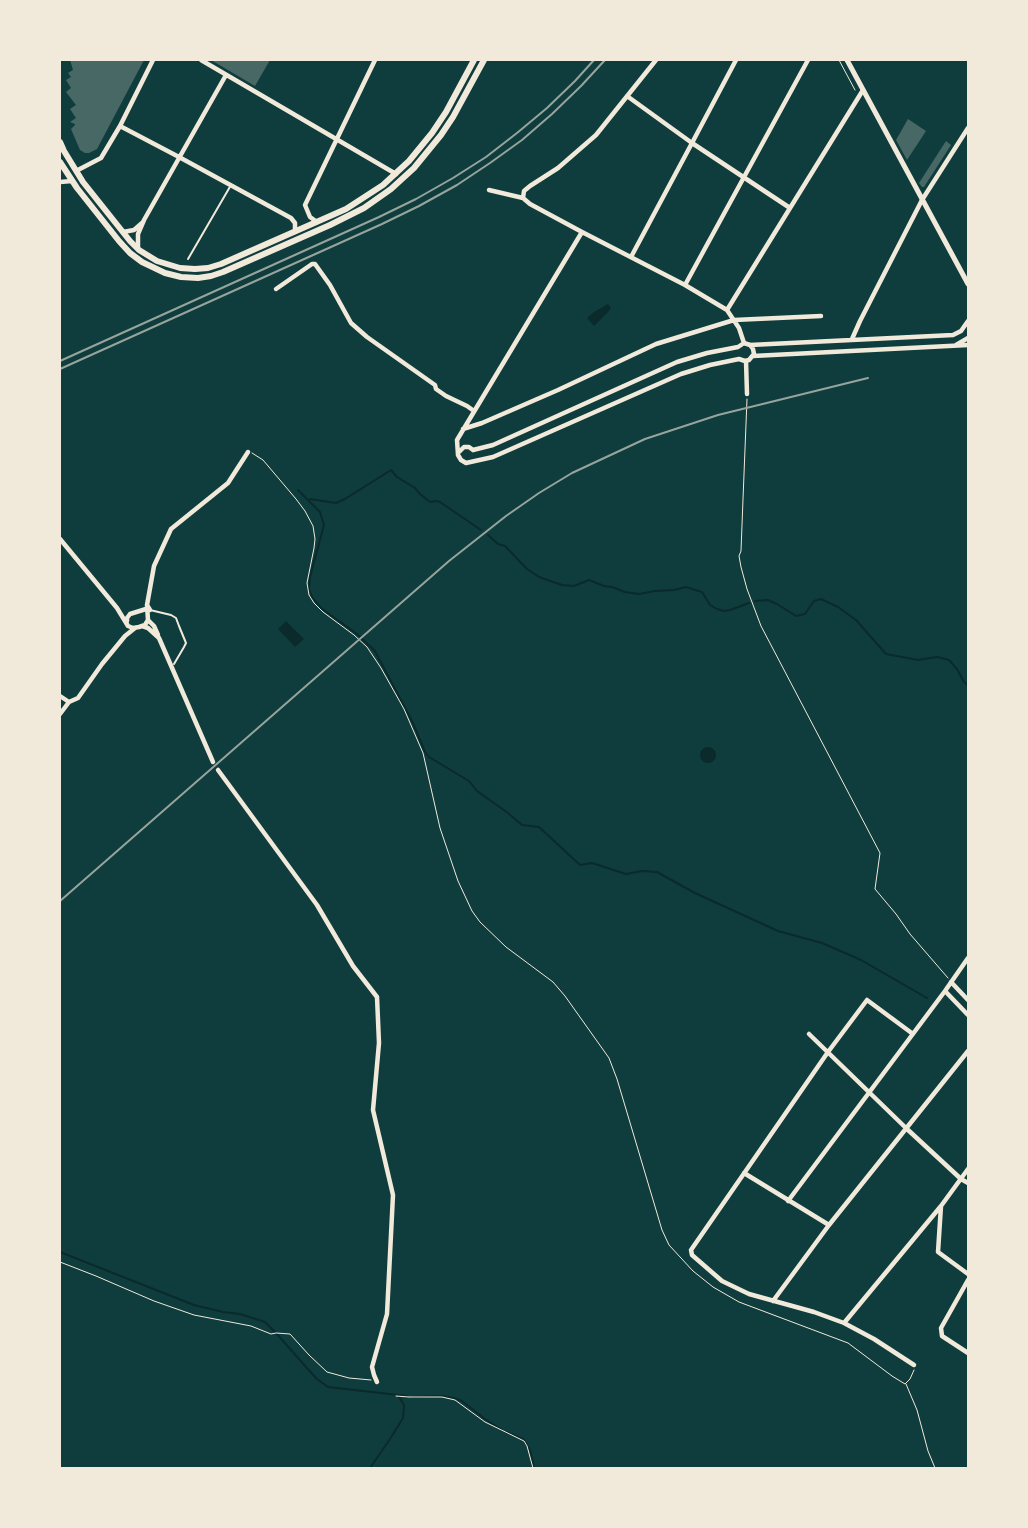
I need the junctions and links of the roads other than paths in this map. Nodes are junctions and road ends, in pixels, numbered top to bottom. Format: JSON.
{"nodes":[{"id":1,"x":153,"y":60,"type":"edge"},
{"id":2,"x":201,"y":60,"type":"edge"},
{"id":3,"x":375,"y":60,"type":"edge"},
{"id":4,"x":474,"y":60,"type":"edge"},
{"id":5,"x":484,"y":60,"type":"edge"},
{"id":6,"x":656,"y":60,"type":"edge"},
{"id":7,"x":736,"y":60,"type":"edge"},
{"id":8,"x":808,"y":60,"type":"edge"},
{"id":9,"x":847,"y":60,"type":"edge"},
{"id":10,"x":226,"y":75,"type":"junction"},
{"id":11,"x":863,"y":90,"type":"junction"},
{"id":12,"x":627,"y":96,"type":"junction"},
{"id":13,"x":120,"y":126,"type":"junction"},
{"id":14,"x":968,"y":128,"type":"edge"},
{"id":15,"x":336,"y":139,"type":"junction"},
{"id":16,"x":60,"y":142,"type":"edge"},
{"id":17,"x":692,"y":144,"type":"junction"},
{"id":18,"x":179,"y":157,"type":"junction"},
{"id":19,"x":60,"y":162,"type":"edge"},
{"id":20,"x":76,"y":171,"type":"junction"},
{"id":21,"x":396,"y":174,"type":"junction"},
{"id":22,"x":744,"y":178,"type":"junction"},
{"id":23,"x":72,"y":181,"type":"junction"},
{"id":24,"x":60,"y":182,"type":"edge"},
{"id":25,"x":231,"y":185,"type":"junction"},
{"id":26,"x":489,"y":190,"type":"dead end"},
{"id":27,"x":523,"y":198,"type":"junction"},
{"id":28,"x":922,"y":200,"type":"junction"},
{"id":29,"x":790,"y":208,"type":"junction"},
{"id":30,"x":144,"y":220,"type":"junction"},
{"id":31,"x":317,"y":222,"type":"junction"},
{"id":32,"x":122,"y":232,"type":"junction"},
{"id":33,"x":295,"y":232,"type":"junction"},
{"id":34,"x":582,"y":232,"type":"junction"},
{"id":35,"x":139,"y":250,"type":"junction"},
{"id":36,"x":631,"y":257,"type":"junction"},
{"id":37,"x":188,"y":259,"type":"dead end"},
{"id":38,"x":968,"y":284,"type":"edge"},
{"id":39,"x":684,"y":285,"type":"junction"},
{"id":40,"x":276,"y":289,"type":"dead end"},
{"id":41,"x":727,"y":310,"type":"junction"},
{"id":42,"x":821,"y":316,"type":"dead end"},
{"id":43,"x":734,"y":320,"type":"junction"},
{"id":44,"x":968,"y":320,"type":"edge"},
{"id":45,"x":968,"y":338,"type":"edge"},
{"id":46,"x":852,"y":340,"type":"junction"},
{"id":47,"x":744,"y":343,"type":"junction"},
{"id":48,"x":750,"y":345,"type":"junction"},
{"id":49,"x":968,"y":345,"type":"edge"},
{"id":50,"x":952,"y":346,"type":"junction"},
{"id":51,"x":738,"y":347,"type":"junction"},
{"id":52,"x":753,"y":356,"type":"junction"},
{"id":53,"x":739,"y":359,"type":"junction"},
{"id":54,"x":746,"y":361,"type":"junction"},
{"id":55,"x":747,"y":394,"type":"road end"},
{"id":56,"x":474,"y":411,"type":"junction"},
{"id":57,"x":463,"y":429,"type":"junction"},
{"id":58,"x":473,"y":450,"type":"junction"},
{"id":59,"x":248,"y":452,"type":"road end"},
{"id":60,"x":459,"y":452,"type":"junction"},
{"id":61,"x":472,"y":461,"type":"junction"},
{"id":62,"x":60,"y":540,"type":"edge"},
{"id":63,"x":117,"y":608,"type":"junction"},
{"id":64,"x":146,"y":612,"type":"junction"},
{"id":65,"x":130,"y":614,"type":"junction"},
{"id":66,"x":127,"y":623,"type":"junction"},
{"id":67,"x":142,"y":626,"type":"junction"},
{"id":68,"x":136,"y":628,"type":"junction"},
{"id":69,"x":125,"y":636,"type":"junction"},
{"id":70,"x":159,"y":638,"type":"junction"},
{"id":71,"x":171,"y":663,"type":"junction"},
{"id":72,"x":60,"y":696,"type":"edge"},
{"id":73,"x":68,"y":702,"type":"junction"},
{"id":74,"x":60,"y":714,"type":"edge"},
{"id":75,"x":213,"y":762,"type":"dead end"},
{"id":76,"x":218,"y":770,"type":"dead end"},
{"id":77,"x":968,"y":958,"type":"edge"},
{"id":78,"x":951,"y":982,"type":"junction"},
{"id":79,"x":945,"y":991,"type":"junction"},
{"id":80,"x":968,"y":1000,"type":"edge"},
{"id":81,"x":968,"y":1015,"type":"edge"},
{"id":82,"x":809,"y":1034,"type":"dead end"},
{"id":83,"x":913,"y":1034,"type":"junction"},
{"id":84,"x":968,"y":1051,"type":"edge"},
{"id":85,"x":828,"y":1052,"type":"junction"},
{"id":86,"x":869,"y":1092,"type":"junction"},
{"id":87,"x":907,"y":1129,"type":"junction"},
{"id":88,"x":968,"y":1169,"type":"edge"},
{"id":89,"x":744,"y":1173,"type":"junction"},
{"id":90,"x":961,"y":1179,"type":"junction"},
{"id":91,"x":968,"y":1183,"type":"edge"},
{"id":92,"x":788,"y":1201,"type":"junction"},
{"id":93,"x":941,"y":1206,"type":"junction"},
{"id":94,"x":829,"y":1225,"type":"junction"},
{"id":95,"x":968,"y":1274,"type":"edge"},
{"id":96,"x":968,"y":1280,"type":"edge"},
{"id":97,"x":773,"y":1301,"type":"junction"},
{"id":98,"x":844,"y":1323,"type":"junction"},
{"id":99,"x":968,"y":1353,"type":"edge"},
{"id":100,"x":914,"y":1364,"type":"road end"},
{"id":101,"x":377,"y":1382,"type":"road end"}],
"edges":[{"from":1,"to":13,"type":"street"},
{"from":2,"to":10,"type":"street"},
{"from":3,"to":15,"type":"street"},
{"from":4,"to":21,"type":"main road"},
{"from":5,"to":23,"type":"main road"},
{"from":6,"to":12,"type":"street"},
{"from":7,"to":17,"type":"street"},
{"from":8,"to":22,"type":"street"},
{"from":9,"to":11,"type":"street"},
{"from":10,"to":15,"type":"street"},
{"from":10,"to":18,"type":"street"},
{"from":11,"to":28,"type":"street"},
{"from":11,"to":29,"type":"street"},
{"from":12,"to":17,"type":"street"},
{"from":12,"to":27,"type":"street"},
{"from":13,"to":18,"type":"street"},
{"from":13,"to":20,"type":"street"},
{"from":14,"to":28,"type":"street"},
{"from":15,"to":21,"type":"street"},
{"from":15,"to":31,"type":"street"},
{"from":16,"to":20,"type":"main road"},
{"from":17,"to":22,"type":"street"},
{"from":17,"to":36,"type":"street"},
{"from":18,"to":25,"type":"street"},
{"from":18,"to":30,"type":"street"},
{"from":19,"to":23,"type":"main road"},
{"from":20,"to":32,"type":"main road"},
{"from":21,"to":31,"type":"main road"},
{"from":22,"to":29,"type":"street"},
{"from":22,"to":39,"type":"street"},
{"from":23,"to":24,"type":"street"},
{"from":25,"to":33,"type":"street"},
{"from":25,"to":37,"type":"lane"},
{"from":26,"to":27,"type":"street"},
{"from":27,"to":34,"type":"street"},
{"from":28,"to":38,"type":"street"},
{"from":28,"to":46,"type":"street"},
{"from":29,"to":41,"type":"street"},
{"from":30,"to":32,"type":"street"},
{"from":30,"to":35,"type":"street"},
{"from":31,"to":33,"type":"main road"},
{"from":32,"to":35,"type":"main road"},
{"from":33,"to":35,"type":"main road"},
{"from":34,"to":36,"type":"street"},
{"from":34,"to":56,"type":"street"},
{"from":36,"to":39,"type":"street"},
{"from":39,"to":41,"type":"street"},
{"from":40,"to":56,"type":"street"},
{"from":41,"to":43,"type":"street"},
{"from":42,"to":43,"type":"street"},
{"from":43,"to":47,"type":"street"},
{"from":43,"to":57,"type":"street"},
{"from":44,"to":46,"type":"street"},
{"from":45,"to":50,"type":"street"},
{"from":46,"to":48,"type":"street"},
{"from":47,"to":48,"type":"street"},
{"from":47,"to":51,"type":"street"},
{"from":48,"to":52,"type":"street"},
{"from":49,"to":50,"type":"street"},
{"from":50,"to":52,"type":"street"},
{"from":51,"to":53,"type":"street"},
{"from":51,"to":58,"type":"street"},
{"from":52,"to":54,"type":"street"},
{"from":53,"to":54,"type":"street"},
{"from":53,"to":61,"type":"street"},
{"from":54,"to":55,"type":"street"},
{"from":56,"to":57,"type":"street"},
{"from":57,"to":60,"type":"street"},
{"from":58,"to":60,"type":"street"},
{"from":58,"to":61,"type":"street"},
{"from":59,"to":64,"type":"street"},
{"from":60,"to":61,"type":"street"},
{"from":62,"to":63,"type":"street"},
{"from":63,"to":65,"type":"street"},
{"from":63,"to":66,"type":"street"},
{"from":64,"to":65,"type":"street"},
{"from":64,"to":67,"type":"street"},
{"from":64,"to":70,"type":"street"},
{"from":64,"to":71,"type":"lane"},
{"from":65,"to":66,"type":"street"},
{"from":66,"to":68,"type":"street"},
{"from":66,"to":69,"type":"street"},
{"from":67,"to":68,"type":"street"},
{"from":67,"to":70,"type":"street"},
{"from":68,"to":69,"type":"street"},
{"from":69,"to":73,"type":"street"},
{"from":70,"to":71,"type":"street"},
{"from":71,"to":75,"type":"street"},
{"from":72,"to":73,"type":"street"},
{"from":73,"to":74,"type":"street"},
{"from":76,"to":101,"type":"street"},
{"from":77,"to":78,"type":"street"},
{"from":78,"to":79,"type":"street"},
{"from":78,"to":80,"type":"street"},
{"from":79,"to":81,"type":"street"},
{"from":79,"to":83,"type":"street"},
{"from":82,"to":85,"type":"street"},
{"from":83,"to":85,"type":"street"},
{"from":83,"to":86,"type":"street"},
{"from":84,"to":87,"type":"street"},
{"from":85,"to":86,"type":"street"},
{"from":85,"to":89,"type":"street"},
{"from":86,"to":87,"type":"street"},
{"from":86,"to":92,"type":"street"},
{"from":87,"to":90,"type":"street"},
{"from":87,"to":94,"type":"street"},
{"from":88,"to":90,"type":"street"},
{"from":89,"to":92,"type":"street"},
{"from":89,"to":97,"type":"street"},
{"from":90,"to":91,"type":"street"},
{"from":90,"to":93,"type":"street"},
{"from":92,"to":94,"type":"street"},
{"from":93,"to":95,"type":"street"},
{"from":93,"to":98,"type":"street"},
{"from":94,"to":97,"type":"street"},
{"from":96,"to":99,"type":"street"},
{"from":97,"to":98,"type":"street"},
{"from":98,"to":100,"type":"street"}]}
